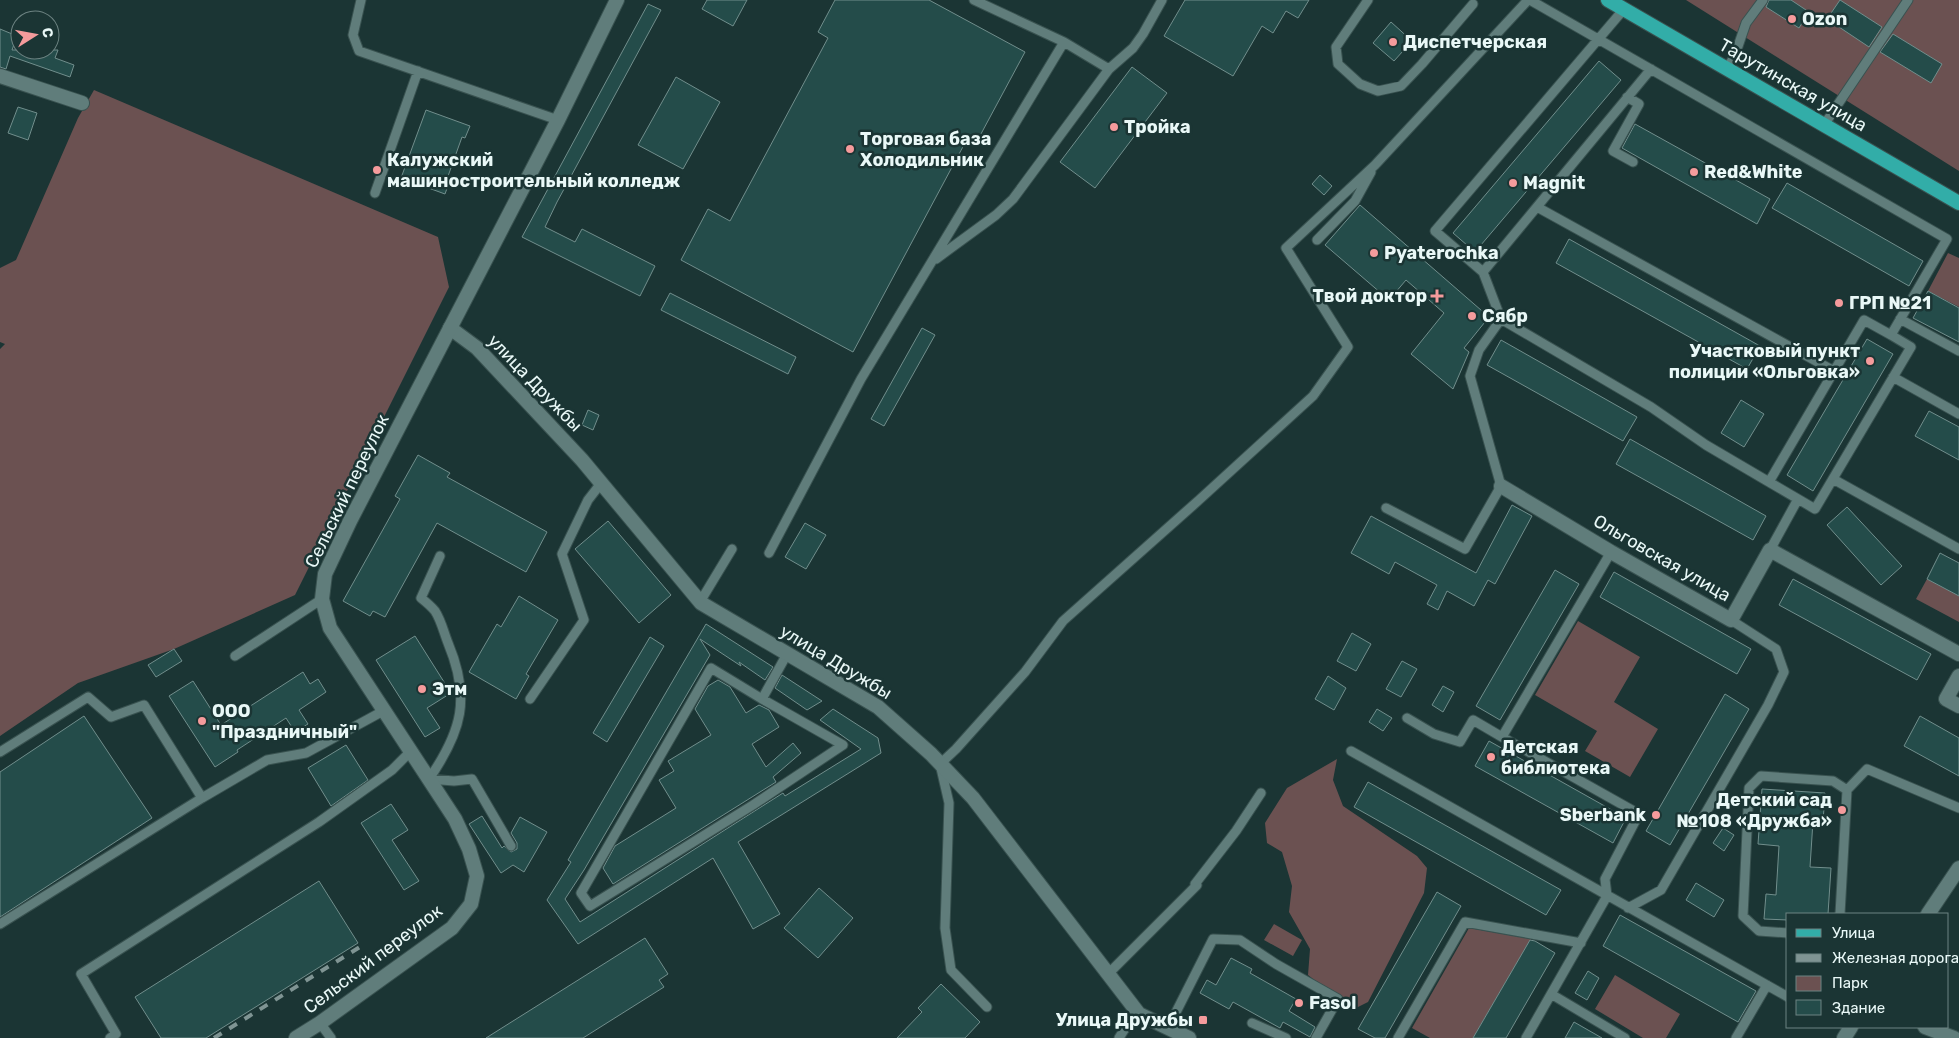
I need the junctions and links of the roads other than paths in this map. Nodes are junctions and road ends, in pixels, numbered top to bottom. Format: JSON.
{"nodes":[{"id":1,"x":361,"y":0,"type":"edge"},
{"id":2,"x":616,"y":0,"type":"edge"},
{"id":3,"x":974,"y":0,"type":"edge"},
{"id":4,"x":1162,"y":0,"type":"edge"},
{"id":5,"x":1368,"y":0,"type":"edge"},
{"id":6,"x":1529,"y":0,"type":"edge"},
{"id":7,"x":1609,"y":0,"type":"edge"},
{"id":8,"x":1763,"y":0,"type":"edge"},
{"id":9,"x":1908,"y":0,"type":"edge"},
{"id":10,"x":1472,"y":1,"type":"edge"},
{"id":11,"x":1624,"y":10,"type":"junction"},
{"id":12,"x":1599,"y":39,"type":"junction"},
{"id":13,"x":1064,"y":42,"type":"junction"},
{"id":14,"x":1109,"y":69,"type":"junction"},
{"id":15,"x":1650,"y":69,"type":"junction"},
{"id":16,"x":1727,"y":69,"type":"junction"},
{"id":17,"x":418,"y":71,"type":"junction"},
{"id":18,"x":0,"y":76,"type":"edge"},
{"id":19,"x":1627,"y":97,"type":"junction"},
{"id":20,"x":82,"y":103,"type":"dead end"},
{"id":21,"x":558,"y":120,"type":"junction"},
{"id":22,"x":1824,"y":125,"type":"junction"},
{"id":23,"x":1633,"y":162,"type":"dead end"},
{"id":24,"x":1375,"y":165,"type":"junction"},
{"id":25,"x":375,"y":193,"type":"dead end"},
{"id":26,"x":1959,"y":203,"type":"edge"},
{"id":27,"x":1536,"y":207,"type":"junction"},
{"id":28,"x":1317,"y":240,"type":"dead end"},
{"id":29,"x":933,"y":261,"type":"junction"},
{"id":30,"x":1483,"y":272,"type":"junction"},
{"id":31,"x":1501,"y":319,"type":"junction"},
{"id":32,"x":1900,"y":319,"type":"junction"},
{"id":33,"x":450,"y":328,"type":"junction"},
{"id":34,"x":1891,"y":335,"type":"junction"},
{"id":35,"x":1959,"y":350,"type":"edge"},
{"id":36,"x":1834,"y":371,"type":"junction"},
{"id":37,"x":1893,"y":377,"type":"junction"},
{"id":38,"x":1959,"y":414,"type":"edge"},
{"id":39,"x":1833,"y":479,"type":"junction"},
{"id":40,"x":602,"y":482,"type":"junction"},
{"id":41,"x":1769,"y":482,"type":"junction"},
{"id":42,"x":1502,"y":486,"type":"junction"},
{"id":43,"x":1798,"y":499,"type":"junction"},
{"id":44,"x":1386,"y":508,"type":"dead end"},
{"id":45,"x":732,"y":549,"type":"dead end"},
{"id":46,"x":1959,"y":549,"type":"edge"},
{"id":47,"x":1770,"y":550,"type":"junction"},
{"id":48,"x":1611,"y":552,"type":"junction"},
{"id":49,"x":769,"y":553,"type":"dead end"},
{"id":50,"x":440,"y":556,"type":"dead end"},
{"id":51,"x":322,"y":599,"type":"junction"},
{"id":52,"x":700,"y":602,"type":"junction"},
{"id":53,"x":1731,"y":620,"type":"junction"},
{"id":54,"x":787,"y":654,"type":"junction"},
{"id":55,"x":1959,"y":654,"type":"edge"},
{"id":56,"x":235,"y":656,"type":"dead end"},
{"id":57,"x":1959,"y":676,"type":"edge"},
{"id":58,"x":530,"y":699,"type":"dead end"},
{"id":59,"x":762,"y":699,"type":"junction"},
{"id":60,"x":1959,"y":706,"type":"edge"},
{"id":61,"x":385,"y":710,"type":"junction"},
{"id":62,"x":1407,"y":718,"type":"dead end"},
{"id":63,"x":1502,"y":737,"type":"junction"},
{"id":64,"x":411,"y":751,"type":"junction"},
{"id":65,"x":1350,"y":751,"type":"dead end"},
{"id":66,"x":0,"y":752,"type":"edge"},
{"id":67,"x":940,"y":764,"type":"junction"},
{"id":68,"x":429,"y":779,"type":"junction"},
{"id":69,"x":1847,"y":790,"type":"junction"},
{"id":70,"x":1260,"y":793,"type":"dead end"},
{"id":71,"x":202,"y":798,"type":"junction"},
{"id":72,"x":1959,"y":808,"type":"edge"},
{"id":73,"x":511,"y":846,"type":"dead end"},
{"id":74,"x":1959,"y":868,"type":"edge"},
{"id":75,"x":1607,"y":896,"type":"junction"},
{"id":76,"x":1628,"y":908,"type":"junction"},
{"id":77,"x":1840,"y":913,"type":"edge"},
{"id":78,"x":1929,"y":913,"type":"edge"},
{"id":79,"x":0,"y":924,"type":"edge"},
{"id":80,"x":1786,"y":933,"type":"edge"},
{"id":81,"x":1581,"y":943,"type":"junction"},
{"id":82,"x":1108,"y":974,"type":"junction"},
{"id":83,"x":1767,"y":985,"type":"junction"},
{"id":84,"x":1551,"y":994,"type":"junction"},
{"id":85,"x":1786,"y":996,"type":"edge"},
{"id":86,"x":987,"y":1007,"type":"dead end"},
{"id":87,"x":1139,"y":1014,"type":"junction"},
{"id":88,"x":320,"y":1023,"type":"junction"},
{"id":89,"x":1252,"y":1023,"type":"dead end"},
{"id":90,"x":1168,"y":1028,"type":"junction"},
{"id":91,"x":1928,"y":1028,"type":"edge"},
{"id":92,"x":110,"y":1038,"type":"edge"},
{"id":93,"x":296,"y":1038,"type":"edge"},
{"id":94,"x":331,"y":1038,"type":"edge"},
{"id":95,"x":1119,"y":1038,"type":"edge"},
{"id":96,"x":1189,"y":1038,"type":"edge"},
{"id":97,"x":1286,"y":1038,"type":"edge"},
{"id":98,"x":1316,"y":1038,"type":"edge"},
{"id":99,"x":1398,"y":1038,"type":"edge"},
{"id":100,"x":1526,"y":1038,"type":"edge"},
{"id":101,"x":1625,"y":1038,"type":"edge"},
{"id":102,"x":1736,"y":1038,"type":"edge"},
{"id":103,"x":1954,"y":1038,"type":"edge"}],
"edges":[{"from":1,"to":17,"type":"lane"},
{"from":2,"to":21,"type":"street","name":"Сельский переулок"},
{"from":3,"to":13,"type":"lane"},
{"from":4,"to":14,"type":"lane"},
{"from":5,"to":10,"type":"lane"},
{"from":6,"to":12,"type":"lane"},
{"from":6,"to":24,"type":"lane"},
{"from":7,"to":11,"type":"main road","name":"Тарутинская улица"},
{"from":8,"to":16,"type":"lane"},
{"from":9,"to":22,"type":"lane"},
{"from":11,"to":12,"type":"lane"},
{"from":11,"to":16,"type":"main road","name":"Тарутинская улица"},
{"from":12,"to":15,"type":"lane"},
{"from":12,"to":30,"type":"lane"},
{"from":13,"to":14,"type":"lane"},
{"from":13,"to":29,"type":"lane"},
{"from":14,"to":29,"type":"lane"},
{"from":15,"to":19,"type":"lane"},
{"from":15,"to":32,"type":"lane"},
{"from":16,"to":22,"type":"main road","name":"Тарутинская улица"},
{"from":17,"to":21,"type":"lane"},
{"from":17,"to":25,"type":"lane"},
{"from":18,"to":20,"type":"street"},
{"from":19,"to":23,"type":"lane"},
{"from":19,"to":27,"type":"lane"},
{"from":21,"to":33,"type":"street","name":"Сельский переулок"},
{"from":22,"to":26,"type":"main road","name":"Тарутинская улица"},
{"from":24,"to":28,"type":"lane"},
{"from":24,"to":67,"type":"lane"},
{"from":27,"to":30,"type":"lane"},
{"from":27,"to":36,"type":"lane"},
{"from":29,"to":49,"type":"lane"},
{"from":30,"to":31,"type":"lane"},
{"from":31,"to":41,"type":"lane"},
{"from":31,"to":42,"type":"lane"},
{"from":32,"to":34,"type":"lane"},
{"from":32,"to":35,"type":"lane"},
{"from":33,"to":40,"type":"street","name":"улица Дружбы"},
{"from":33,"to":51,"type":"street","name":"Сельский переулок"},
{"from":34,"to":36,"type":"lane"},
{"from":34,"to":37,"type":"lane"},
{"from":36,"to":41,"type":"lane"},
{"from":37,"to":38,"type":"lane"},
{"from":37,"to":39,"type":"lane"},
{"from":39,"to":43,"type":"lane"},
{"from":39,"to":46,"type":"lane"},
{"from":40,"to":52,"type":"street","name":"улица Дружбы"},
{"from":40,"to":58,"type":"lane"},
{"from":41,"to":43,"type":"lane"},
{"from":42,"to":44,"type":"lane"},
{"from":42,"to":48,"type":"street","name":"Ольговская улица"},
{"from":43,"to":47,"type":"lane"},
{"from":45,"to":52,"type":"lane"},
{"from":47,"to":53,"type":"street","name":"Ольговская улица"},
{"from":47,"to":55,"type":"street"},
{"from":48,"to":53,"type":"street","name":"Ольговская улица"},
{"from":48,"to":63,"type":"lane"},
{"from":50,"to":68,"type":"lane"},
{"from":51,"to":56,"type":"lane"},
{"from":51,"to":61,"type":"street","name":"Сельский переулок"},
{"from":52,"to":54,"type":"street","name":"улица Дружбы"},
{"from":53,"to":76,"type":"lane"},
{"from":54,"to":59,"type":"lane"},
{"from":54,"to":67,"type":"street","name":"улица Дружбы"},
{"from":57,"to":60,"type":"street"},
{"from":59,"to":59,"type":"lane"},
{"from":61,"to":64,"type":"street","name":"Сельский переулок"},
{"from":61,"to":71,"type":"lane"},
{"from":62,"to":63,"type":"lane"},
{"from":63,"to":75,"type":"lane"},
{"from":64,"to":68,"type":"street","name":"Сельский переулок"},
{"from":64,"to":92,"type":"lane"},
{"from":65,"to":75,"type":"lane"},
{"from":66,"to":71,"type":"lane"},
{"from":67,"to":82,"type":"street","name":"улица Дружбы"},
{"from":67,"to":86,"type":"lane"},
{"from":68,"to":73,"type":"lane"},
{"from":68,"to":88,"type":"street","name":"Сельский переулок"},
{"from":69,"to":72,"type":"lane"},
{"from":69,"to":77,"type":"lane"},
{"from":69,"to":80,"type":"lane"},
{"from":70,"to":82,"type":"lane"},
{"from":71,"to":79,"type":"lane"},
{"from":74,"to":78,"type":"street"},
{"from":75,"to":76,"type":"lane"},
{"from":75,"to":81,"type":"lane"},
{"from":76,"to":83,"type":"lane"},
{"from":81,"to":84,"type":"lane"},
{"from":81,"to":99,"type":"lane"},
{"from":82,"to":87,"type":"street","name":"улица Дружбы"},
{"from":83,"to":85,"type":"lane"},
{"from":83,"to":102,"type":"lane"},
{"from":84,"to":100,"type":"lane"},
{"from":84,"to":101,"type":"lane"},
{"from":87,"to":90,"type":"street","name":"улица Дружбы"},
{"from":87,"to":95,"type":"lane"},
{"from":88,"to":93,"type":"street","name":"Сельский переулок"},
{"from":88,"to":94,"type":"lane"},
{"from":89,"to":97,"type":"lane"},
{"from":90,"to":96,"type":"street","name":"улица Дружбы"},
{"from":90,"to":98,"type":"lane"},
{"from":91,"to":103,"type":"street"}]}
